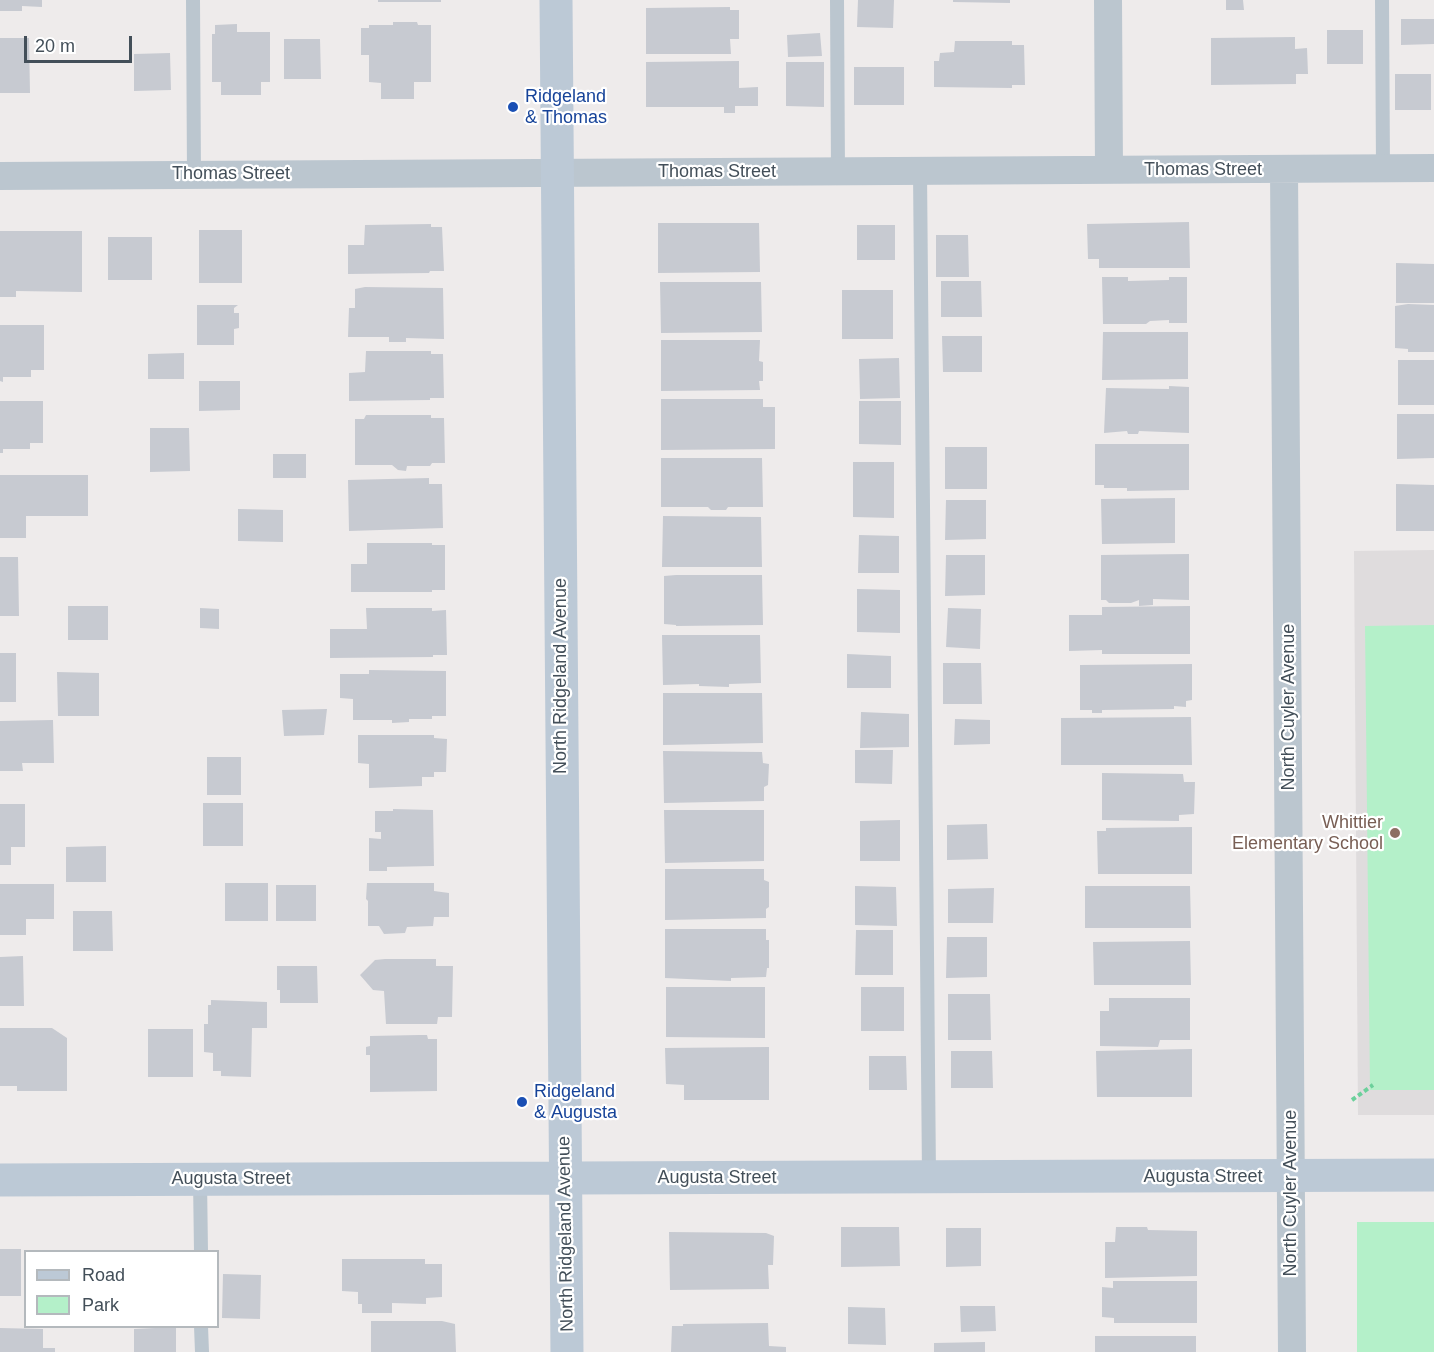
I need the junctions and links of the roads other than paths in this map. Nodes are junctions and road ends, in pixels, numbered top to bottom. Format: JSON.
{"nodes":[{"id":1,"x":193,"y":0,"type":"edge"},
{"id":2,"x":556,"y":0,"type":"edge"},
{"id":3,"x":837,"y":0,"type":"edge"},
{"id":4,"x":1108,"y":0,"type":"edge"},
{"id":5,"x":1382,"y":0,"type":"edge"},
{"id":6,"x":1383,"y":168,"type":"junction"},
{"id":7,"x":1434,"y":168,"type":"edge"},
{"id":8,"x":1284,"y":169,"type":"junction"},
{"id":9,"x":1108,"y":170,"type":"junction"},
{"id":10,"x":838,"y":171,"type":"junction"},
{"id":11,"x":920,"y":171,"type":"junction"},
{"id":12,"x":557,"y":173,"type":"junction"},
{"id":13,"x":194,"y":175,"type":"junction"},
{"id":14,"x":0,"y":176,"type":"edge"},
{"id":15,"x":1434,"y":1175,"type":"edge"},
{"id":16,"x":1291,"y":1176,"type":"junction"},
{"id":17,"x":929,"y":1178,"type":"junction"},
{"id":18,"x":200,"y":1179,"type":"junction"},
{"id":19,"x":565,"y":1179,"type":"junction"},
{"id":20,"x":0,"y":1180,"type":"edge"},
{"id":21,"x":201,"y":1250,"type":"edge"},
{"id":22,"x":201,"y":1328,"type":"edge"},
{"id":23,"x":202,"y":1352,"type":"edge"},
{"id":24,"x":567,"y":1352,"type":"edge"},
{"id":25,"x":1292,"y":1352,"type":"edge"}],
"edges":[{"from":1,"to":13,"type":"lane"},
{"from":2,"to":12,"type":"street","name":"North Ridgeland Avenue"},
{"from":3,"to":10,"type":"lane"},
{"from":4,"to":9,"type":"street"},
{"from":5,"to":6,"type":"lane"},
{"from":6,"to":7,"type":"street","name":"Thomas Street"},
{"from":6,"to":8,"type":"street","name":"Thomas Street"},
{"from":8,"to":9,"type":"street","name":"Thomas Street"},
{"from":8,"to":16,"type":"street","name":"North Cuyler Avenue"},
{"from":9,"to":11,"type":"street","name":"Thomas Street"},
{"from":10,"to":11,"type":"street","name":"Thomas Street"},
{"from":10,"to":12,"type":"street","name":"Thomas Street"},
{"from":11,"to":17,"type":"lane"},
{"from":12,"to":13,"type":"street","name":"Thomas Street"},
{"from":12,"to":19,"type":"street","name":"North Ridgeland Avenue"},
{"from":13,"to":14,"type":"street","name":"Thomas Street"},
{"from":15,"to":16,"type":"street","name":"Augusta Street"},
{"from":16,"to":17,"type":"street","name":"Augusta Street"},
{"from":16,"to":25,"type":"street","name":"North Cuyler Avenue"},
{"from":17,"to":19,"type":"street","name":"Augusta Street"},
{"from":18,"to":19,"type":"street","name":"Augusta Street"},
{"from":18,"to":20,"type":"street","name":"Augusta Street"},
{"from":18,"to":21,"type":"lane"},
{"from":19,"to":24,"type":"street","name":"North Ridgeland Avenue"},
{"from":22,"to":23,"type":"lane"}]}
